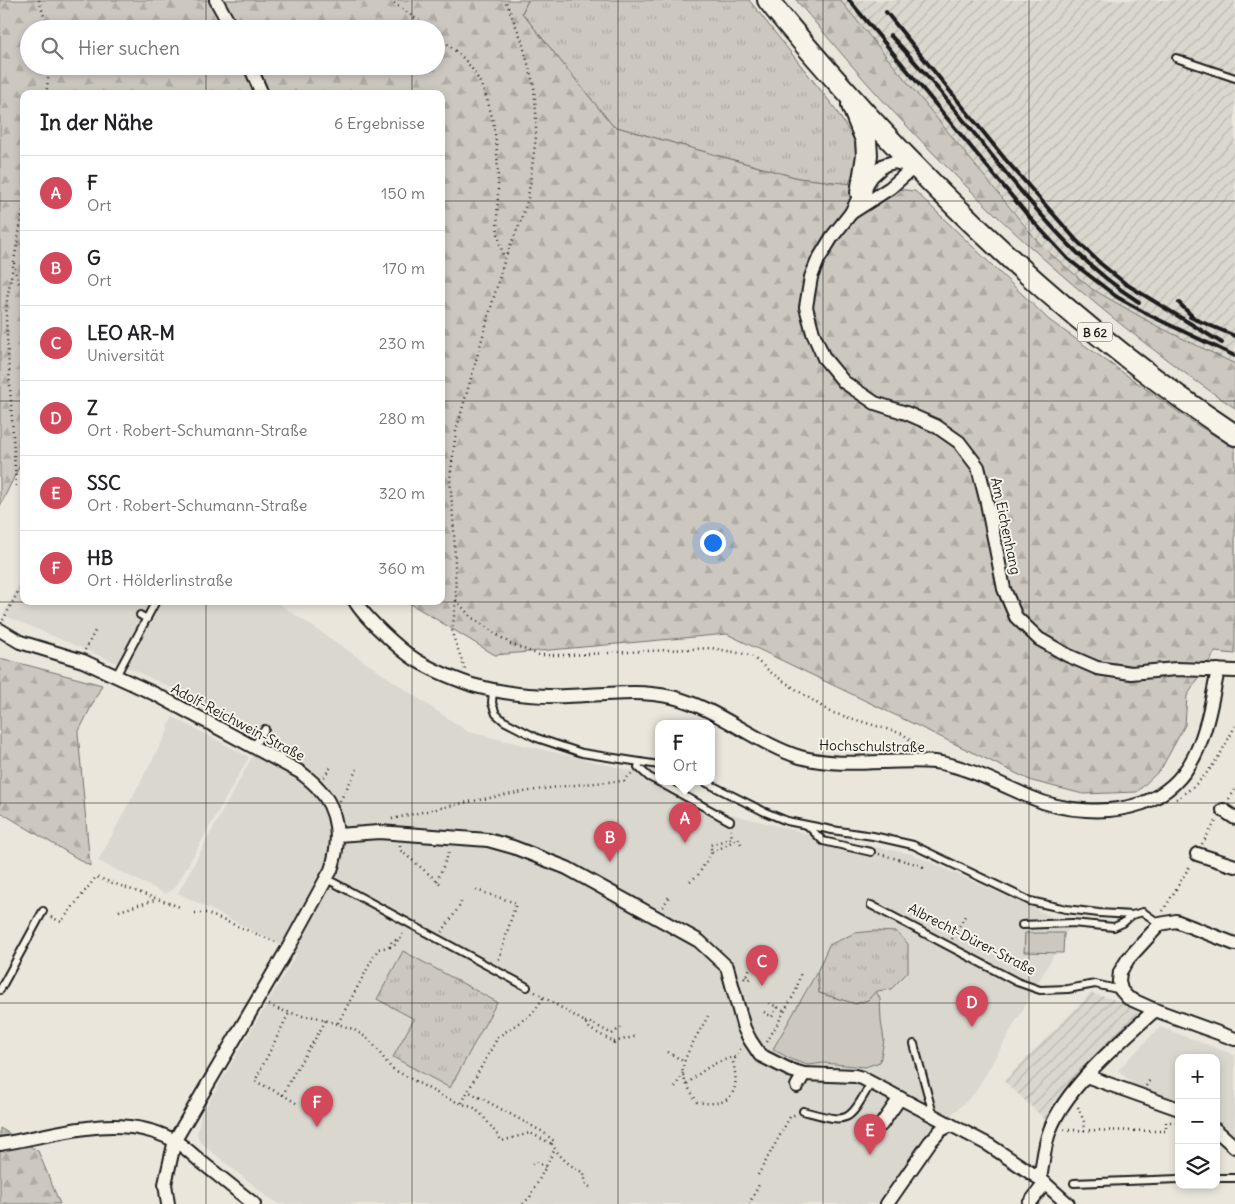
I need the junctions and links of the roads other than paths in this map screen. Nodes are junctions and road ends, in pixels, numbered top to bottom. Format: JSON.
{"nodes":[{"id":1,"x":216,"y":0,"type":"edge"},
{"id":2,"x":768,"y":0,"type":"edge"},
{"id":3,"x":227,"y":20,"type":"edge"},
{"id":4,"x":1176,"y":58,"type":"dead end"},
{"id":5,"x":254,"y":75,"type":"edge"},
{"id":6,"x":1235,"y":78,"type":"edge"},
{"id":7,"x":260,"y":90,"type":"edge"},
{"id":8,"x":846,"y":92,"type":"junction"},
{"id":9,"x":914,"y":167,"type":"junction"},
{"id":10,"x":861,"y":193,"type":"junction"},
{"id":11,"x":851,"y":213,"type":"junction"},
{"id":12,"x":1235,"y":434,"type":"edge"},
{"id":13,"x":154,"y":605,"type":"edge"},
{"id":14,"x":358,"y":605,"type":"edge"},
{"id":15,"x":140,"y":615,"type":"dead end"},
{"id":16,"x":147,"y":619,"type":"junction"},
{"id":17,"x":0,"y":630,"type":"edge"},
{"id":18,"x":0,"y":642,"type":"edge"},
{"id":19,"x":20,"y":642,"type":"junction"},
{"id":20,"x":1218,"y":670,"type":"junction"},
{"id":21,"x":1235,"y":671,"type":"edge"},
{"id":22,"x":116,"y":676,"type":"junction"},
{"id":23,"x":493,"y":690,"type":"junction"},
{"id":24,"x":265,"y":728,"type":"dead end"},
{"id":25,"x":254,"y":746,"type":"junction"},
{"id":26,"x":639,"y":764,"type":"junction"},
{"id":27,"x":655,"y":765,"type":"edge"},
{"id":28,"x":655,"y":780,"type":"edge"},
{"id":29,"x":664,"y":785,"type":"edge"},
{"id":30,"x":711,"y":785,"type":"edge"},
{"id":31,"x":1223,"y":810,"type":"road end"},
{"id":32,"x":1235,"y":818,"type":"edge"},
{"id":33,"x":730,"y":821,"type":"road end"},
{"id":34,"x":807,"y":825,"type":"junction"},
{"id":35,"x":338,"y":835,"type":"junction"},
{"id":36,"x":871,"y":852,"type":"road end"},
{"id":37,"x":1197,"y":854,"type":"road end"},
{"id":38,"x":1235,"y":866,"type":"edge"},
{"id":39,"x":327,"y":879,"type":"junction"},
{"id":40,"x":871,"y":905,"type":"dead end"},
{"id":41,"x":43,"y":911,"type":"dead end"},
{"id":42,"x":1132,"y":915,"type":"junction"},
{"id":43,"x":1160,"y":924,"type":"junction"},
{"id":44,"x":1022,"y":925,"type":"dead end"},
{"id":45,"x":1235,"y":944,"type":"edge"},
{"id":46,"x":527,"y":987,"type":"dead end"},
{"id":47,"x":0,"y":990,"type":"edge"},
{"id":48,"x":1121,"y":990,"type":"junction"},
{"id":49,"x":1155,"y":1010,"type":"junction"},
{"id":50,"x":1235,"y":1039,"type":"edge"},
{"id":51,"x":914,"y":1044,"type":"dead end"},
{"id":52,"x":804,"y":1074,"type":"junction"},
{"id":53,"x":1086,"y":1076,"type":"junction"},
{"id":54,"x":871,"y":1083,"type":"junction"},
{"id":55,"x":797,"y":1086,"type":"dead end"},
{"id":56,"x":900,"y":1098,"type":"junction"},
{"id":57,"x":1175,"y":1108,"type":"edge"},
{"id":58,"x":803,"y":1111,"type":"road end"},
{"id":59,"x":933,"y":1115,"type":"junction"},
{"id":60,"x":881,"y":1125,"type":"dead end"},
{"id":61,"x":951,"y":1125,"type":"junction"},
{"id":62,"x":1220,"y":1134,"type":"edge"},
{"id":63,"x":175,"y":1140,"type":"junction"},
{"id":64,"x":0,"y":1144,"type":"edge"},
{"id":65,"x":1235,"y":1147,"type":"edge"},
{"id":66,"x":1220,"y":1178,"type":"edge"},
{"id":67,"x":1235,"y":1178,"type":"edge"},
{"id":68,"x":1175,"y":1179,"type":"edge"},
{"id":69,"x":1043,"y":1181,"type":"junction"},
{"id":70,"x":1074,"y":1183,"type":"dead end"},
{"id":71,"x":168,"y":1204,"type":"edge"},
{"id":72,"x":254,"y":1204,"type":"edge"},
{"id":73,"x":887,"y":1204,"type":"edge"},
{"id":74,"x":1029,"y":1204,"type":"edge"},
{"id":75,"x":1068,"y":1204,"type":"edge"}],
"edges":[{"from":1,"to":3,"type":"street"},
{"from":2,"to":8,"type":"main road","number":"B 62"},
{"from":4,"to":6,"type":"lane"},
{"from":5,"to":7,"type":"street"},
{"from":8,"to":9,"type":"main road","number":"B 62"},
{"from":8,"to":10,"type":"main road"},
{"from":9,"to":10,"type":"street","name":"Am Eichenhang"},
{"from":9,"to":11,"type":"street","name":"Am Eichenhang"},
{"from":9,"to":12,"type":"main road","number":"B 62"},
{"from":10,"to":11,"type":"street","name":"Am Eichenhang"},
{"from":11,"to":20,"type":"street","name":"Am Eichenhang"},
{"from":13,"to":16,"type":"lane"},
{"from":14,"to":23,"type":"street","name":"Hochschulstraße"},
{"from":15,"to":16,"type":"lane"},
{"from":16,"to":22,"type":"lane"},
{"from":17,"to":19,"type":"street","name":"Adolf-Reichwein-Straße"},
{"from":18,"to":19,"type":"street","name":"Adolf-Reichwein-Straße"},
{"from":19,"to":22,"type":"street","name":"Adolf-Reichwein-Straße"},
{"from":20,"to":21,"type":"street","name":"Am Eichenhang"},
{"from":20,"to":23,"type":"street","name":"Hochschulstraße"},
{"from":22,"to":25,"type":"street","name":"Adolf-Reichwein-Straße"},
{"from":23,"to":26,"type":"lane"},
{"from":24,"to":25,"type":"lane"},
{"from":25,"to":35,"type":"street","name":"Adolf-Reichwein-Straße"},
{"from":26,"to":27,"type":"lane"},
{"from":26,"to":28,"type":"lane"},
{"from":29,"to":33,"type":"lane"},
{"from":30,"to":34,"type":"lane"},
{"from":31,"to":32,"type":"street"},
{"from":34,"to":36,"type":"lane"},
{"from":34,"to":42,"type":"lane"},
{"from":35,"to":39,"type":"street","name":"Adolf-Reichwein-Straße"},
{"from":35,"to":52,"type":"street"},
{"from":37,"to":38,"type":"street"},
{"from":39,"to":46,"type":"lane"},
{"from":39,"to":63,"type":"street","name":"Adolf-Reichwein-Straße"},
{"from":40,"to":48,"type":"lane","name":"Albrecht-Dürer-Straße"},
{"from":41,"to":47,"type":"lane"},
{"from":42,"to":43,"type":"lane"},
{"from":42,"to":44,"type":"lane"},
{"from":43,"to":45,"type":"street"},
{"from":43,"to":48,"type":"street"},
{"from":48,"to":49,"type":"street"},
{"from":49,"to":50,"type":"street"},
{"from":49,"to":53,"type":"street"},
{"from":51,"to":59,"type":"lane"},
{"from":52,"to":54,"type":"street"},
{"from":52,"to":55,"type":"street"},
{"from":53,"to":57,"type":"street"},
{"from":53,"to":69,"type":"street"},
{"from":54,"to":56,"type":"street"},
{"from":54,"to":58,"type":"lane"},
{"from":56,"to":59,"type":"street"},
{"from":56,"to":60,"type":"street"},
{"from":59,"to":61,"type":"street"},
{"from":61,"to":69,"type":"street"},
{"from":61,"to":73,"type":"street"},
{"from":62,"to":65,"type":"street"},
{"from":63,"to":64,"type":"street"},
{"from":63,"to":71,"type":"street","name":"Adolf-Reichwein-Straße"},
{"from":63,"to":72,"type":"street"},
{"from":66,"to":67,"type":"lane"},
{"from":68,"to":70,"type":"lane"},
{"from":69,"to":74,"type":"street"},
{"from":69,"to":75,"type":"street"}]}
